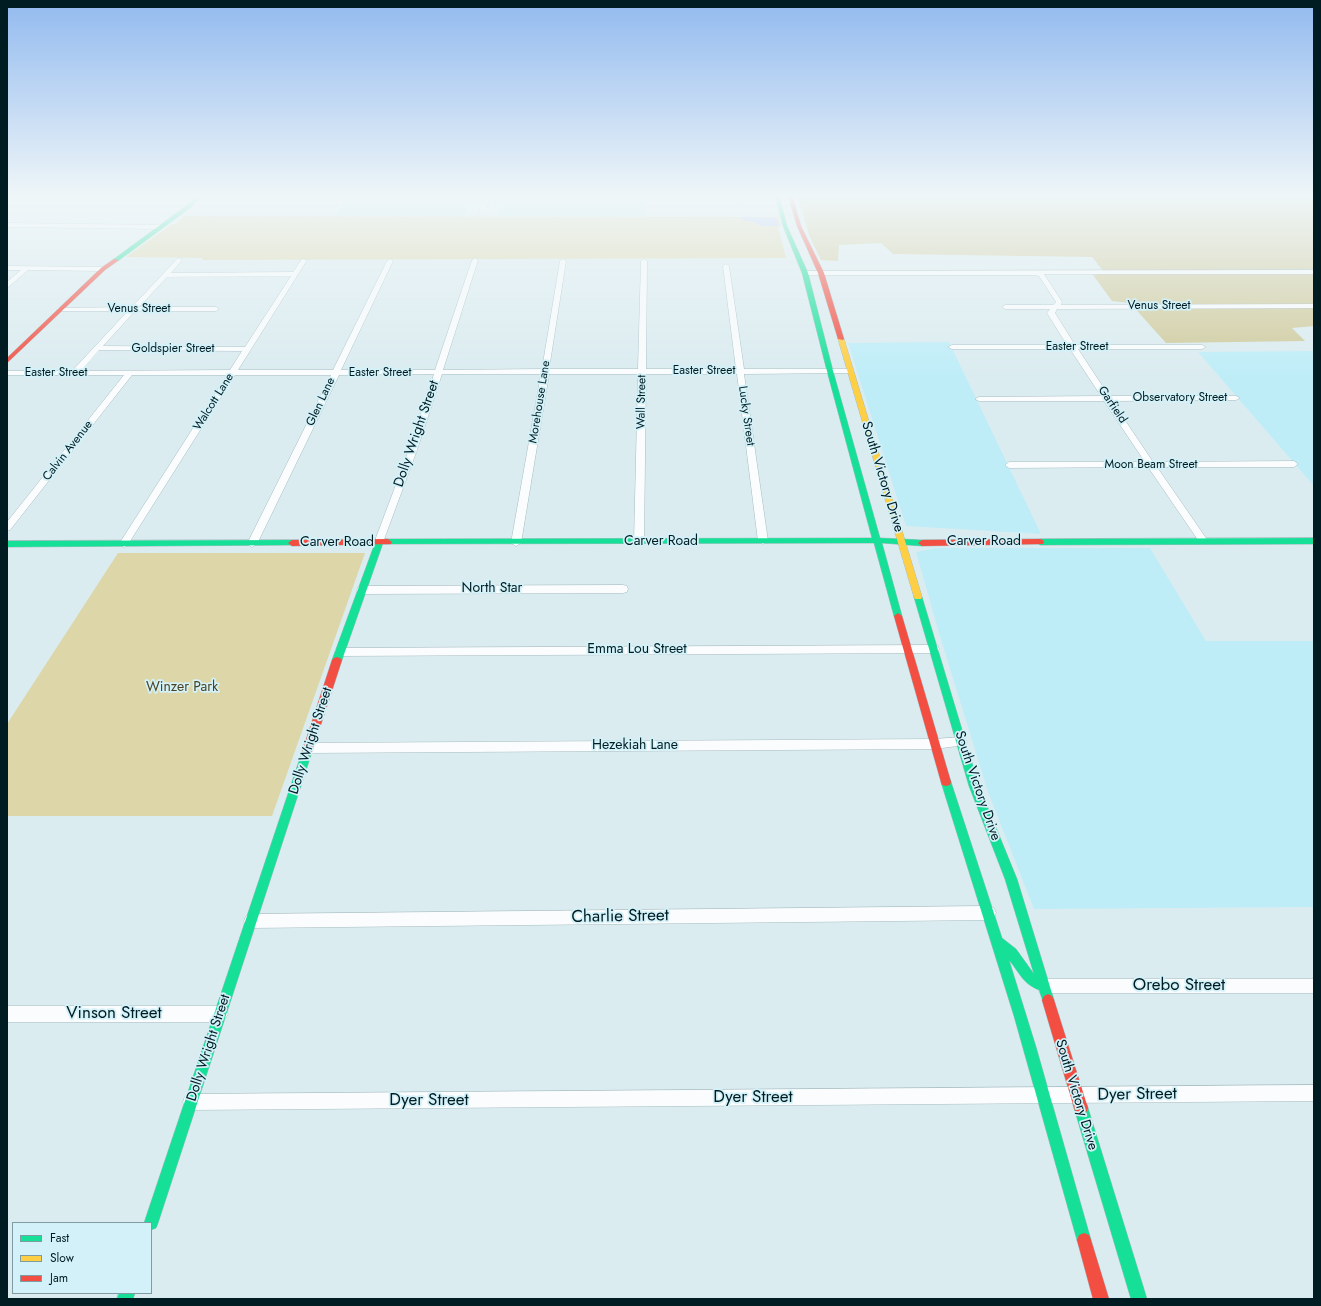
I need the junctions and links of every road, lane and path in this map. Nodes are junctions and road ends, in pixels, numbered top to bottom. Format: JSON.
{"nodes":[{"id":1,"x":121,"y":256,"type":"edge"},
{"id":2,"x":797,"y":256,"type":"edge"},
{"id":3,"x":812,"y":256,"type":"edge"},
{"id":4,"x":179,"y":260,"type":"dead end"},
{"id":5,"x":304,"y":260,"type":"dead end"},
{"id":6,"x":475,"y":260,"type":"dead end"},
{"id":7,"x":390,"y":261,"type":"dead end"},
{"id":8,"x":563,"y":261,"type":"dead end"},
{"id":9,"x":644,"y":261,"type":"dead end"},
{"id":10,"x":726,"y":266,"type":"dead end"},
{"id":11,"x":7,"y":268,"type":"edge"},
{"id":12,"x":27,"y":268,"type":"junction"},
{"id":13,"x":103,"y":269,"type":"junction"},
{"id":14,"x":805,"y":272,"type":"junction"},
{"id":15,"x":821,"y":272,"type":"junction"},
{"id":16,"x":1034,"y":272,"type":"junction"},
{"id":17,"x":1314,"y":272,"type":"edge"},
{"id":18,"x":295,"y":274,"type":"junction"},
{"id":19,"x":165,"y":275,"type":"junction"},
{"id":20,"x":7,"y":286,"type":"edge"},
{"id":21,"x":1056,"y":306,"type":"junction"},
{"id":22,"x":1314,"y":306,"type":"edge"},
{"id":23,"x":1005,"y":307,"type":"dead end"},
{"id":24,"x":61,"y":309,"type":"junction"},
{"id":25,"x":134,"y":309,"type":"junction"},
{"id":26,"x":216,"y":309,"type":"dead end"},
{"id":27,"x":952,"y":347,"type":"dead end"},
{"id":28,"x":1202,"y":347,"type":"dead end"},
{"id":29,"x":97,"y":348,"type":"junction"},
{"id":30,"x":1074,"y":348,"type":"junction"},
{"id":31,"x":248,"y":349,"type":"junction"},
{"id":32,"x":7,"y":360,"type":"edge"},
{"id":33,"x":643,"y":371,"type":"junction"},
{"id":34,"x":740,"y":371,"type":"junction"},
{"id":35,"x":830,"y":371,"type":"junction"},
{"id":36,"x":850,"y":371,"type":"junction"},
{"id":37,"x":438,"y":372,"type":"junction"},
{"id":38,"x":544,"y":372,"type":"junction"},
{"id":39,"x":7,"y":373,"type":"edge"},
{"id":40,"x":74,"y":373,"type":"junction"},
{"id":41,"x":130,"y":373,"type":"junction"},
{"id":42,"x":233,"y":373,"type":"junction"},
{"id":43,"x":335,"y":373,"type":"junction"},
{"id":44,"x":1107,"y":398,"type":"junction"},
{"id":45,"x":1236,"y":398,"type":"dead end"},
{"id":46,"x":979,"y":399,"type":"dead end"},
{"id":47,"x":861,"y":444,"type":"junction"},
{"id":48,"x":1294,"y":464,"type":"dead end"},
{"id":49,"x":1009,"y":465,"type":"dead end"},
{"id":50,"x":1151,"y":465,"type":"junction"},
{"id":51,"x":7,"y":528,"type":"edge"},
{"id":52,"x":763,"y":541,"type":"junction"},
{"id":53,"x":878,"y":541,"type":"junction"},
{"id":54,"x":1203,"y":541,"type":"junction"},
{"id":55,"x":1314,"y":541,"type":"edge"},
{"id":56,"x":639,"y":542,"type":"junction"},
{"id":57,"x":902,"y":542,"type":"junction"},
{"id":58,"x":379,"y":543,"type":"junction"},
{"id":59,"x":516,"y":543,"type":"junction"},
{"id":60,"x":7,"y":544,"type":"edge"},
{"id":61,"x":124,"y":544,"type":"junction"},
{"id":62,"x":252,"y":544,"type":"junction"},
{"id":63,"x":623,"y":589,"type":"dead end"},
{"id":64,"x":362,"y":590,"type":"junction"},
{"id":65,"x":908,"y":649,"type":"junction"},
{"id":66,"x":934,"y":649,"type":"junction"},
{"id":67,"x":340,"y":652,"type":"junction"},
{"id":68,"x":961,"y":742,"type":"junction"},
{"id":69,"x":935,"y":744,"type":"junction"},
{"id":70,"x":308,"y":748,"type":"junction"},
{"id":71,"x":989,"y":913,"type":"junction"},
{"id":72,"x":251,"y":921,"type":"junction"},
{"id":73,"x":998,"y":940,"type":"junction"},
{"id":74,"x":1044,"y":986,"type":"junction"},
{"id":75,"x":1314,"y":986,"type":"edge"},
{"id":76,"x":7,"y":1014,"type":"edge"},
{"id":77,"x":220,"y":1014,"type":"junction"},
{"id":78,"x":1314,"y":1093,"type":"edge"},
{"id":79,"x":1044,"y":1096,"type":"junction"},
{"id":80,"x":1076,"y":1096,"type":"junction"},
{"id":81,"x":191,"y":1102,"type":"junction"},
{"id":82,"x":151,"y":1222,"type":"edge"},
{"id":83,"x":1101,"y":1299,"type":"edge"},
{"id":84,"x":1139,"y":1299,"type":"edge"}],
"edges":[{"from":1,"to":13,"type":"main road"},
{"from":2,"to":14,"type":"main road","name":"South Victory Drive"},
{"from":3,"to":15,"type":"main road","name":"South Victory Drive"},
{"from":4,"to":19,"type":"street"},
{"from":5,"to":18,"type":"street","name":"Walcott Lane"},
{"from":6,"to":37,"type":"street","name":"Dolly Wright Street"},
{"from":7,"to":43,"type":"street","name":"Glen Lane"},
{"from":8,"to":38,"type":"street","name":"Morehouse Lane"},
{"from":9,"to":33,"type":"street","name":"Wall Street"},
{"from":10,"to":34,"type":"street","name":"Lucky Street"},
{"from":11,"to":12,"type":"street"},
{"from":12,"to":13,"type":"street"},
{"from":12,"to":20,"type":"street"},
{"from":13,"to":24,"type":"main road"},
{"from":14,"to":15,"type":"street"},
{"from":14,"to":35,"type":"main road","name":"South Victory Drive"},
{"from":15,"to":16,"type":"street"},
{"from":15,"to":36,"type":"main road","name":"South Victory Drive"},
{"from":16,"to":17,"type":"street"},
{"from":16,"to":21,"type":"street","name":"Garfield"},
{"from":18,"to":19,"type":"street"},
{"from":18,"to":31,"type":"street","name":"Walcott Lane"},
{"from":19,"to":25,"type":"street"},
{"from":21,"to":22,"type":"street","name":"Venus Street"},
{"from":21,"to":23,"type":"street","name":"Venus Street"},
{"from":21,"to":30,"type":"street","name":"Garfield"},
{"from":24,"to":25,"type":"street","name":"Venus Street"},
{"from":24,"to":32,"type":"main road"},
{"from":25,"to":26,"type":"street","name":"Venus Street"},
{"from":25,"to":29,"type":"street"},
{"from":27,"to":30,"type":"street","name":"Easter Street"},
{"from":28,"to":30,"type":"street","name":"Easter Street"},
{"from":29,"to":31,"type":"street","name":"Goldspier Street"},
{"from":29,"to":40,"type":"street"},
{"from":30,"to":44,"type":"street","name":"Garfield"},
{"from":31,"to":42,"type":"street","name":"Walcott Lane"},
{"from":33,"to":34,"type":"street","name":"Easter Street"},
{"from":33,"to":38,"type":"street","name":"Easter Street"},
{"from":33,"to":56,"type":"street","name":"Wall Street"},
{"from":34,"to":35,"type":"street","name":"Easter Street"},
{"from":34,"to":52,"type":"street","name":"Lucky Street"},
{"from":35,"to":36,"type":"street","name":"Easter Street"},
{"from":35,"to":47,"type":"main road","name":"South Victory Drive"},
{"from":36,"to":47,"type":"main road","name":"South Victory Drive"},
{"from":37,"to":38,"type":"street","name":"Easter Street"},
{"from":37,"to":43,"type":"street","name":"Easter Street"},
{"from":37,"to":58,"type":"street","name":"Dolly Wright Street"},
{"from":38,"to":59,"type":"street","name":"Morehouse Lane"},
{"from":39,"to":40,"type":"street","name":"Easter Street"},
{"from":40,"to":41,"type":"street","name":"Easter Street"},
{"from":41,"to":42,"type":"street","name":"Easter Street"},
{"from":41,"to":51,"type":"street","name":"Calvin Avenue"},
{"from":42,"to":43,"type":"street","name":"Easter Street"},
{"from":42,"to":61,"type":"street","name":"Walcott Lane"},
{"from":43,"to":62,"type":"street","name":"Glen Lane"},
{"from":44,"to":45,"type":"street","name":"Observatory Street"},
{"from":44,"to":46,"type":"street","name":"Observatory Street"},
{"from":44,"to":50,"type":"street","name":"Garfield"},
{"from":47,"to":53,"type":"main road","name":"South Victory Drive"},
{"from":47,"to":57,"type":"main road","name":"South Victory Drive"},
{"from":48,"to":50,"type":"street","name":"Moon Beam Street"},
{"from":49,"to":50,"type":"street","name":"Moon Beam Street"},
{"from":50,"to":54,"type":"street","name":"Garfield"},
{"from":52,"to":53,"type":"main road","name":"Carver Road"},
{"from":52,"to":56,"type":"main road","name":"Carver Road"},
{"from":53,"to":57,"type":"main road","name":"Carver Road"},
{"from":53,"to":65,"type":"main road","name":"South Victory Drive"},
{"from":54,"to":55,"type":"main road","name":"Carver Road"},
{"from":54,"to":57,"type":"main road","name":"Carver Road"},
{"from":56,"to":59,"type":"main road","name":"Carver Road"},
{"from":57,"to":66,"type":"main road","name":"South Victory Drive"},
{"from":58,"to":59,"type":"main road","name":"Carver Road"},
{"from":58,"to":62,"type":"main road","name":"Carver Road"},
{"from":58,"to":64,"type":"main road","name":"Dolly Wright Street"},
{"from":60,"to":61,"type":"main road","name":"Carver Road"},
{"from":61,"to":62,"type":"main road","name":"Carver Road"},
{"from":63,"to":64,"type":"street","name":"North Star"},
{"from":64,"to":67,"type":"main road","name":"Dolly Wright Street"},
{"from":65,"to":66,"type":"street","name":"Emma Lou Street"},
{"from":65,"to":67,"type":"street","name":"Emma Lou Street"},
{"from":65,"to":69,"type":"main road","name":"South Victory Drive"},
{"from":66,"to":68,"type":"main road","name":"South Victory Drive"},
{"from":67,"to":70,"type":"main road","name":"Dolly Wright Street"},
{"from":68,"to":69,"type":"street","name":"Hezekiah Lane"},
{"from":68,"to":74,"type":"main road","name":"South Victory Drive"},
{"from":69,"to":70,"type":"street","name":"Hezekiah Lane"},
{"from":69,"to":71,"type":"main road","name":"South Victory Drive"},
{"from":70,"to":72,"type":"main road","name":"Dolly Wright Street"},
{"from":71,"to":72,"type":"street","name":"Charlie Street"},
{"from":71,"to":73,"type":"main road","name":"South Victory Drive"},
{"from":72,"to":77,"type":"main road","name":"Dolly Wright Street"},
{"from":73,"to":74,"type":"main road"},
{"from":73,"to":79,"type":"main road","name":"South Victory Drive"},
{"from":74,"to":75,"type":"street","name":"Orebo Street"},
{"from":74,"to":80,"type":"main road","name":"South Victory Drive"},
{"from":76,"to":77,"type":"street","name":"Vinson Street"},
{"from":77,"to":81,"type":"main road","name":"Dolly Wright Street"},
{"from":78,"to":80,"type":"street","name":"Dyer Street"},
{"from":79,"to":80,"type":"street","name":"Dyer Street"},
{"from":79,"to":81,"type":"street","name":"Dyer Street"},
{"from":79,"to":83,"type":"main road","name":"South Victory Drive"},
{"from":80,"to":84,"type":"main road","name":"South Victory Drive"},
{"from":81,"to":82,"type":"main road","name":"Dolly Wright Street"}]}
